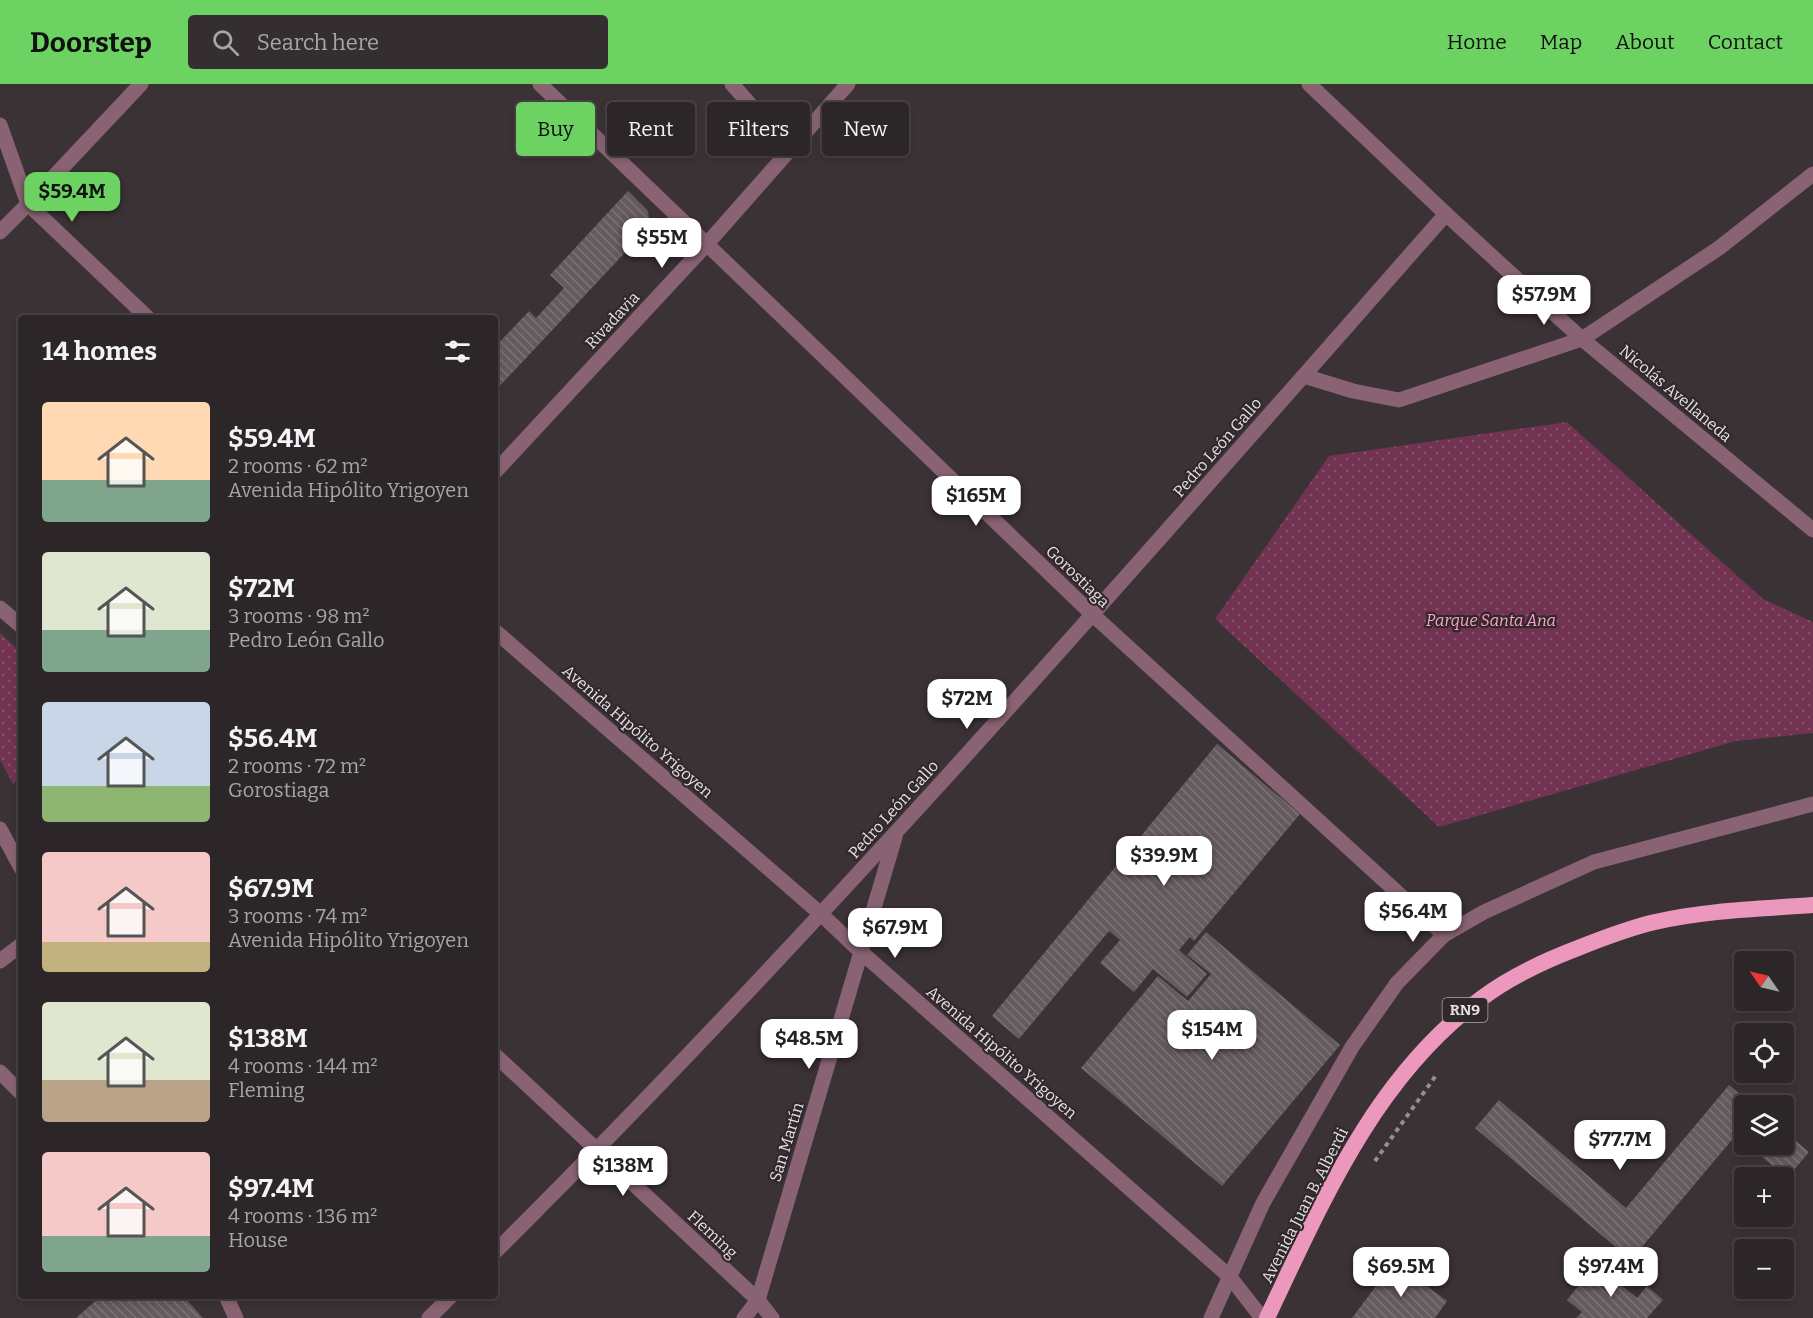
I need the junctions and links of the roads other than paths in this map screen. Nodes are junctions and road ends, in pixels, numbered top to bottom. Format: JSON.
{"nodes":[{"id":1,"x":141,"y":84,"type":"edge"},
{"id":2,"x":540,"y":84,"type":"edge"},
{"id":3,"x":732,"y":84,"type":"edge"},
{"id":4,"x":848,"y":84,"type":"edge"},
{"id":5,"x":1309,"y":84,"type":"edge"},
{"id":6,"x":748,"y":102,"type":"edge"},
{"id":7,"x":0,"y":125,"type":"edge"},
{"id":8,"x":810,"y":127,"type":"edge"},
{"id":9,"x":785,"y":156,"type":"edge"},
{"id":10,"x":1813,"y":174,"type":"edge"},
{"id":11,"x":28,"y":204,"type":"junction"},
{"id":12,"x":1446,"y":214,"type":"junction"},
{"id":13,"x":0,"y":232,"type":"edge"},
{"id":14,"x":706,"y":245,"type":"junction"},
{"id":15,"x":145,"y":315,"type":"edge"},
{"id":16,"x":1582,"y":339,"type":"junction"},
{"id":17,"x":1304,"y":376,"type":"junction"},
{"id":18,"x":498,"y":469,"type":"edge"},
{"id":19,"x":1813,"y":530,"type":"edge"},
{"id":20,"x":0,"y":608,"type":"edge"},
{"id":21,"x":1093,"y":615,"type":"junction"},
{"id":22,"x":18,"y":623,"type":"edge"},
{"id":23,"x":498,"y":634,"type":"edge"},
{"id":24,"x":1813,"y":804,"type":"edge"},
{"id":25,"x":0,"y":829,"type":"edge"},
{"id":26,"x":896,"y":834,"type":"junction"},
{"id":27,"x":18,"y":862,"type":"edge"},
{"id":28,"x":1813,"y":905,"type":"edge"},
{"id":29,"x":822,"y":915,"type":"junction"},
{"id":30,"x":1444,"y":935,"type":"junction"},
{"id":31,"x":18,"y":947,"type":"edge"},
{"id":32,"x":861,"y":952,"type":"junction"},
{"id":33,"x":0,"y":961,"type":"edge"},
{"id":34,"x":498,"y":1058,"type":"edge"},
{"id":35,"x":0,"y":1072,"type":"edge"},
{"id":36,"x":18,"y":1090,"type":"edge"},
{"id":37,"x":597,"y":1151,"type":"junction"},
{"id":38,"x":498,"y":1249,"type":"edge"},
{"id":39,"x":1230,"y":1277,"type":"junction"},
{"id":40,"x":448,"y":1299,"type":"edge"},
{"id":41,"x":758,"y":1300,"type":"junction"},
{"id":42,"x":429,"y":1318,"type":"edge"},
{"id":43,"x":744,"y":1318,"type":"edge"},
{"id":44,"x":772,"y":1318,"type":"edge"},
{"id":45,"x":1211,"y":1318,"type":"edge"},
{"id":46,"x":1262,"y":1318,"type":"edge"},
{"id":47,"x":1267,"y":1318,"type":"edge"}],
"edges":[{"from":1,"to":11,"type":"street"},
{"from":2,"to":14,"type":"street","name":"Gorostiaga"},
{"from":3,"to":6,"type":"street"},
{"from":4,"to":8,"type":"street","name":"Rivadavia"},
{"from":5,"to":12,"type":"street","name":"Nicolás Avellaneda"},
{"from":7,"to":11,"type":"street"},
{"from":9,"to":14,"type":"street","name":"Rivadavia"},
{"from":10,"to":16,"type":"street"},
{"from":11,"to":13,"type":"street"},
{"from":11,"to":15,"type":"street"},
{"from":12,"to":16,"type":"street","name":"Nicolás Avellaneda"},
{"from":12,"to":17,"type":"street","name":"Pedro León Gallo"},
{"from":14,"to":18,"type":"street","name":"Rivadavia"},
{"from":14,"to":21,"type":"street","name":"Gorostiaga"},
{"from":16,"to":17,"type":"street"},
{"from":16,"to":19,"type":"street","name":"Nicolás Avellaneda"},
{"from":17,"to":21,"type":"street","name":"Pedro León Gallo"},
{"from":20,"to":22,"type":"street"},
{"from":21,"to":26,"type":"street","name":"Pedro León Gallo"},
{"from":21,"to":30,"type":"street","name":"Gorostiaga"},
{"from":23,"to":29,"type":"street","name":"Avenida Hipólito Yrigoyen"},
{"from":24,"to":30,"type":"street"},
{"from":25,"to":27,"type":"street"},
{"from":26,"to":29,"type":"street","name":"Pedro León Gallo"},
{"from":26,"to":32,"type":"street","name":"San Martín"},
{"from":28,"to":47,"type":"highway","name":"Avenida Juan B. Alberdi","number":"RN9"},
{"from":29,"to":32,"type":"street","name":"Avenida Hipólito Yrigoyen"},
{"from":29,"to":37,"type":"street","name":"Pedro León Gallo"},
{"from":30,"to":39,"type":"street"},
{"from":31,"to":33,"type":"street"},
{"from":32,"to":39,"type":"street","name":"Avenida Hipólito Yrigoyen"},
{"from":32,"to":41,"type":"street","name":"San Martín"},
{"from":34,"to":37,"type":"street","name":"Fleming"},
{"from":35,"to":36,"type":"street"},
{"from":37,"to":38,"type":"street","name":"Pedro León Gallo"},
{"from":37,"to":41,"type":"street","name":"Fleming"},
{"from":39,"to":45,"type":"street"},
{"from":39,"to":46,"type":"street","name":"Avenida Hipólito Yrigoyen"},
{"from":40,"to":42,"type":"street"},
{"from":41,"to":43,"type":"street","name":"San Martín"},
{"from":41,"to":44,"type":"street","name":"Fleming"}]}
